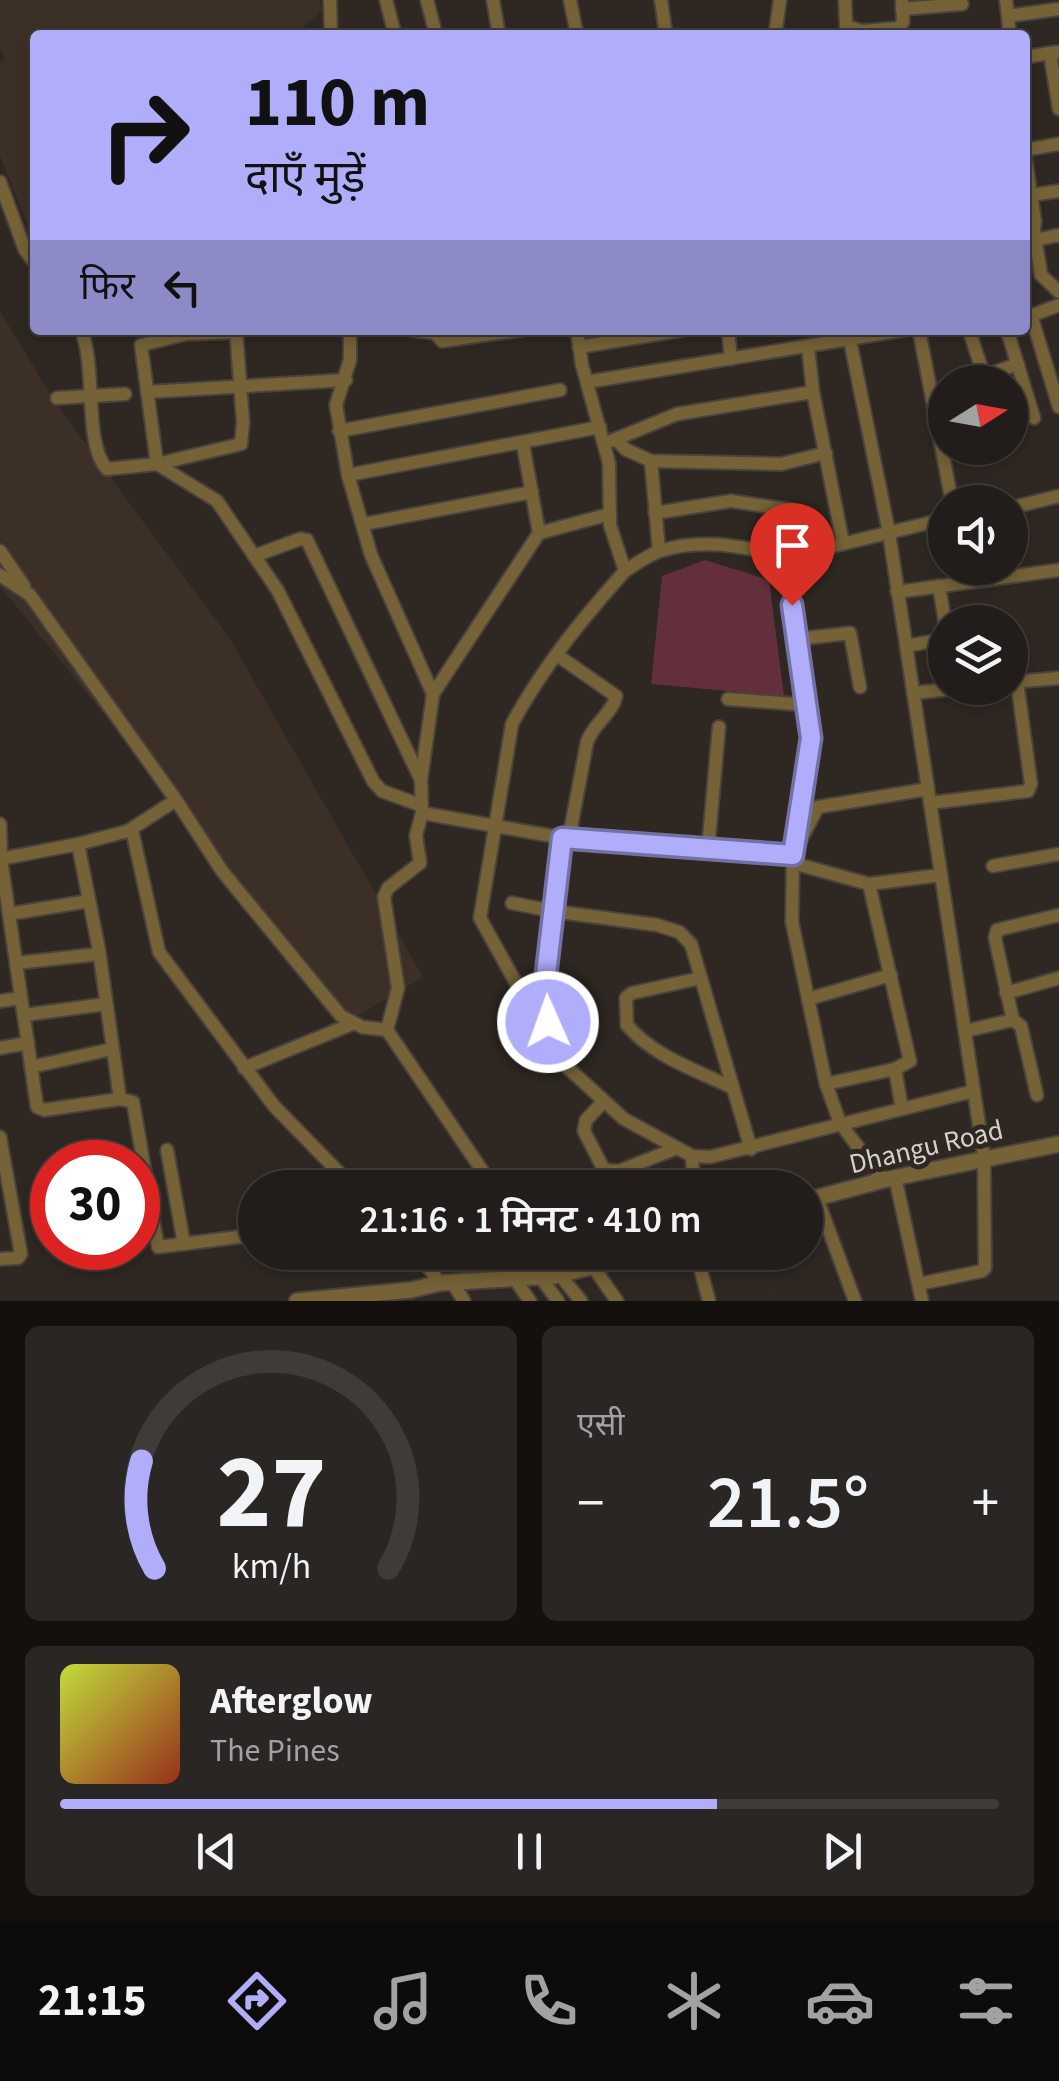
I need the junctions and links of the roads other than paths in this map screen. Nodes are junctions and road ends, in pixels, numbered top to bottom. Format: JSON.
{"nodes":[{"id":1,"x":330,"y":0,"type":"edge"},
{"id":2,"x":386,"y":0,"type":"edge"},
{"id":3,"x":428,"y":0,"type":"edge"},
{"id":4,"x":493,"y":0,"type":"edge"},
{"id":5,"x":570,"y":0,"type":"edge"},
{"id":6,"x":661,"y":0,"type":"edge"},
{"id":7,"x":780,"y":0,"type":"edge"},
{"id":8,"x":845,"y":0,"type":"edge"},
{"id":9,"x":1006,"y":0,"type":"edge"},
{"id":10,"x":962,"y":4,"type":"dead end"},
{"id":11,"x":902,"y":5,"type":"edge"},
{"id":12,"x":1059,"y":9,"type":"edge"},
{"id":13,"x":1008,"y":16,"type":"junction"},
{"id":14,"x":331,"y":30,"type":"edge"},
{"id":15,"x":394,"y":30,"type":"edge"},
{"id":16,"x":435,"y":30,"type":"edge"},
{"id":17,"x":499,"y":30,"type":"edge"},
{"id":18,"x":576,"y":30,"type":"edge"},
{"id":19,"x":665,"y":30,"type":"edge"},
{"id":20,"x":776,"y":30,"type":"edge"},
{"id":21,"x":843,"y":30,"type":"edge"},
{"id":22,"x":885,"y":30,"type":"edge"},
{"id":23,"x":1009,"y":30,"type":"edge"},
{"id":24,"x":1055,"y":52,"type":"edge"},
{"id":25,"x":1030,"y":55,"type":"edge"},
{"id":26,"x":1059,"y":109,"type":"edge"},
{"id":27,"x":1059,"y":144,"type":"edge"},
{"id":28,"x":1030,"y":152,"type":"edge"},
{"id":29,"x":0,"y":182,"type":"edge"},
{"id":30,"x":1030,"y":183,"type":"edge"},
{"id":31,"x":1059,"y":191,"type":"edge"},
{"id":32,"x":1032,"y":195,"type":"junction"},
{"id":33,"x":1032,"y":234,"type":"edge"},
{"id":34,"x":1059,"y":236,"type":"edge"},
{"id":35,"x":30,"y":256,"type":"edge"},
{"id":36,"x":1059,"y":292,"type":"edge"},
{"id":37,"x":1059,"y":305,"type":"edge"},
{"id":38,"x":1030,"y":316,"type":"edge"},
{"id":39,"x":1030,"y":323,"type":"edge"},
{"id":40,"x":82,"y":335,"type":"edge"},
{"id":41,"x":170,"y":335,"type":"edge"},
{"id":42,"x":236,"y":335,"type":"edge"},
{"id":43,"x":350,"y":335,"type":"edge"},
{"id":44,"x":437,"y":335,"type":"edge"},
{"id":45,"x":485,"y":335,"type":"edge"},
{"id":46,"x":577,"y":335,"type":"edge"},
{"id":47,"x":653,"y":335,"type":"edge"},
{"id":48,"x":729,"y":335,"type":"edge"},
{"id":49,"x":877,"y":335,"type":"edge"},
{"id":50,"x":920,"y":335,"type":"edge"},
{"id":51,"x":971,"y":335,"type":"edge"},
{"id":52,"x":1009,"y":335,"type":"edge"},
{"id":53,"x":850,"y":340,"type":"junction"},
{"id":54,"x":579,"y":347,"type":"junction"},
{"id":55,"x":808,"y":347,"type":"junction"},
{"id":56,"x":732,"y":359,"type":"junction"},
{"id":57,"x":1018,"y":364,"type":"joint"},
{"id":58,"x":980,"y":365,"type":"edge"},
{"id":59,"x":346,"y":380,"type":"junction"},
{"id":60,"x":587,"y":382,"type":"junction"},
{"id":61,"x":240,"y":388,"type":"junction"},
{"id":62,"x":560,"y":390,"type":"dead end"},
{"id":63,"x":147,"y":392,"type":"junction"},
{"id":64,"x":813,"y":392,"type":"junction"},
{"id":65,"x":125,"y":394,"type":"dead end"},
{"id":66,"x":91,"y":397,"type":"junction"},
{"id":67,"x":57,"y":398,"type":"dead end"},
{"id":68,"x":1059,"y":407,"type":"edge"},
{"id":69,"x":1034,"y":418,"type":"dead end"},
{"id":70,"x":600,"y":428,"type":"junction"},
{"id":71,"x":339,"y":431,"type":"junction"},
{"id":72,"x":610,"y":442,"type":"junction"},
{"id":73,"x":523,"y":444,"type":"junction"},
{"id":74,"x":826,"y":454,"type":"junction"},
{"id":75,"x":652,"y":461,"type":"junction"},
{"id":76,"x":157,"y":464,"type":"junction"},
{"id":77,"x":348,"y":475,"type":"junction"},
{"id":78,"x":949,"y":485,"type":"edge"},
{"id":79,"x":532,"y":492,"type":"junction"},
{"id":80,"x":1059,"y":496,"type":"edge"},
{"id":81,"x":1028,"y":504,"type":"edge"},
{"id":82,"x":655,"y":513,"type":"junction"},
{"id":83,"x":610,"y":514,"type":"junction"},
{"id":84,"x":928,"y":523,"type":"edge"},
{"id":85,"x":364,"y":524,"type":"junction"},
{"id":86,"x":889,"y":532,"type":"junction"},
{"id":87,"x":539,"y":533,"type":"junction"},
{"id":88,"x":843,"y":543,"type":"junction"},
{"id":89,"x":0,"y":551,"type":"edge"},
{"id":90,"x":658,"y":551,"type":"junction"},
{"id":91,"x":800,"y":555,"type":"junction"},
{"id":92,"x":254,"y":556,"type":"junction"},
{"id":93,"x":625,"y":570,"type":"junction"},
{"id":94,"x":1059,"y":570,"type":"edge"},
{"id":95,"x":0,"y":575,"type":"edge"},
{"id":96,"x":939,"y":586,"type":"junction"},
{"id":97,"x":897,"y":592,"type":"junction"},
{"id":98,"x":30,"y":595,"type":"junction"},
{"id":99,"x":942,"y":605,"type":"edge"},
{"id":100,"x":798,"y":639,"type":"junction"},
{"id":101,"x":928,"y":642,"type":"edge"},
{"id":102,"x":906,"y":646,"type":"junction"},
{"id":103,"x":557,"y":655,"type":"junction"},
{"id":104,"x":1059,"y":678,"type":"edge"},
{"id":105,"x":1028,"y":681,"type":"edge"},
{"id":106,"x":860,"y":687,"type":"dead end"},
{"id":107,"x":928,"y":691,"type":"edge"},
{"id":108,"x":913,"y":693,"type":"junction"},
{"id":109,"x":433,"y":694,"type":"junction"},
{"id":110,"x":728,"y":698,"type":"dead end"},
{"id":111,"x":808,"y":704,"type":"junction"},
{"id":112,"x":1017,"y":705,"type":"edge"},
{"id":113,"x":719,"y":726,"type":"dead end"},
{"id":114,"x":421,"y":780,"type":"junction"},
{"id":115,"x":929,"y":796,"type":"junction"},
{"id":116,"x":176,"y":800,"type":"junction"},
{"id":117,"x":421,"y":809,"type":"junction"},
{"id":118,"x":494,"y":823,"type":"junction"},
{"id":119,"x":0,"y":824,"type":"edge"},
{"id":120,"x":132,"y":830,"type":"junction"},
{"id":121,"x":566,"y":838,"type":"junction"},
{"id":122,"x":78,"y":844,"type":"junction"},
{"id":123,"x":708,"y":850,"type":"junction"},
{"id":124,"x":1059,"y":854,"type":"edge"},
{"id":125,"x":0,"y":859,"type":"edge"},
{"id":126,"x":793,"y":859,"type":"junction"},
{"id":127,"x":993,"y":866,"type":"dead end"},
{"id":128,"x":941,"y":875,"type":"junction"},
{"id":129,"x":869,"y":884,"type":"junction"},
{"id":130,"x":89,"y":901,"type":"junction"},
{"id":131,"x":512,"y":903,"type":"dead end"},
{"id":132,"x":552,"y":912,"type":"junction"},
{"id":133,"x":9,"y":914,"type":"junction"},
{"id":134,"x":1059,"y":916,"type":"edge"},
{"id":135,"x":6,"y":940,"type":"edge"},
{"id":136,"x":100,"y":954,"type":"junction"},
{"id":137,"x":16,"y":963,"type":"junction"},
{"id":138,"x":891,"y":974,"type":"junction"},
{"id":139,"x":701,"y":978,"type":"junction"},
{"id":140,"x":1059,"y":978,"type":"edge"},
{"id":141,"x":1006,"y":992,"type":"junction"},
{"id":142,"x":21,"y":998,"type":"junction"},
{"id":143,"x":808,"y":999,"type":"junction"},
{"id":144,"x":543,"y":1000,"type":"junction"},
{"id":145,"x":0,"y":1001,"type":"edge"},
{"id":146,"x":106,"y":1004,"type":"junction"},
{"id":147,"x":24,"y":1015,"type":"junction"},
{"id":148,"x":1013,"y":1020,"type":"junction"},
{"id":149,"x":352,"y":1024,"type":"junction"},
{"id":150,"x":388,"y":1030,"type":"junction"},
{"id":151,"x":965,"y":1032,"type":"junction"},
{"id":152,"x":28,"y":1043,"type":"junction"},
{"id":153,"x":0,"y":1048,"type":"edge"},
{"id":154,"x":112,"y":1049,"type":"junction"},
{"id":155,"x":31,"y":1066,"type":"junction"},
{"id":156,"x":244,"y":1068,"type":"junction"},
{"id":157,"x":895,"y":1069,"type":"junction"},
{"id":158,"x":826,"y":1084,"type":"junction"},
{"id":159,"x":733,"y":1088,"type":"junction"},
{"id":160,"x":974,"y":1091,"type":"junction"},
{"id":161,"x":1037,"y":1095,"type":"dead end"},
{"id":162,"x":120,"y":1099,"type":"junction"},
{"id":163,"x":604,"y":1101,"type":"junction"},
{"id":164,"x":902,"y":1109,"type":"junction"},
{"id":165,"x":840,"y":1123,"type":"junction"},
{"id":166,"x":0,"y":1137,"type":"edge"},
{"id":167,"x":1059,"y":1144,"type":"edge"},
{"id":168,"x":677,"y":1148,"type":"junction"},
{"id":169,"x":751,"y":1149,"type":"junction"},
{"id":170,"x":167,"y":1150,"type":"dead end"},
{"id":171,"x":692,"y":1156,"type":"junction"},
{"id":172,"x":984,"y":1158,"type":"junction"},
{"id":173,"x":336,"y":1170,"type":"edge"},
{"id":174,"x":482,"y":1170,"type":"edge"},
{"id":175,"x":693,"y":1170,"type":"edge"},
{"id":176,"x":889,"y":1178,"type":"junction"},
{"id":177,"x":823,"y":1197,"type":"edge"},
{"id":178,"x":823,"y":1228,"type":"edge"},
{"id":179,"x":238,"y":1237,"type":"edge"},
{"id":180,"x":184,"y":1244,"type":"junction"},
{"id":181,"x":0,"y":1259,"type":"edge"},
{"id":182,"x":434,"y":1270,"type":"edge"},
{"id":183,"x":548,"y":1270,"type":"edge"},
{"id":184,"x":584,"y":1270,"type":"edge"},
{"id":185,"x":595,"y":1270,"type":"edge"},
{"id":186,"x":701,"y":1270,"type":"edge"},
{"id":187,"x":552,"y":1276,"type":"junction"},
{"id":188,"x":514,"y":1278,"type":"junction"},
{"id":189,"x":447,"y":1284,"type":"junction"},
{"id":190,"x":919,"y":1284,"type":"junction"},
{"id":191,"x":413,"y":1296,"type":"edge"},
{"id":192,"x":338,"y":1299,"type":"edge"},
{"id":193,"x":297,"y":1301,"type":"edge"},
{"id":194,"x":464,"y":1301,"type":"edge"},
{"id":195,"x":530,"y":1301,"type":"edge"},
{"id":196,"x":558,"y":1301,"type":"edge"},
{"id":197,"x":580,"y":1301,"type":"edge"},
{"id":198,"x":618,"y":1301,"type":"edge"},
{"id":199,"x":710,"y":1301,"type":"edge"},
{"id":200,"x":855,"y":1301,"type":"edge"},
{"id":201,"x":922,"y":1301,"type":"edge"}],
"edges":[{"from":1,"to":14,"type":"street"},
{"from":2,"to":15,"type":"street"},
{"from":3,"to":16,"type":"street"},
{"from":4,"to":17,"type":"street"},
{"from":5,"to":18,"type":"street"},
{"from":6,"to":19,"type":"street"},
{"from":7,"to":20,"type":"street"},
{"from":8,"to":21,"type":"street"},
{"from":9,"to":13,"type":"street"},
{"from":10,"to":11,"type":"street"},
{"from":11,"to":22,"type":"street"},
{"from":12,"to":13,"type":"street"},
{"from":13,"to":23,"type":"street"},
{"from":24,"to":25,"type":"street"},
{"from":24,"to":26,"type":"street"},
{"from":27,"to":28,"type":"street"},
{"from":29,"to":35,"type":"street"},
{"from":30,"to":32,"type":"street"},
{"from":31,"to":32,"type":"street"},
{"from":32,"to":33,"type":"street"},
{"from":33,"to":34,"type":"street"},
{"from":33,"to":36,"type":"street"},
{"from":37,"to":38,"type":"street"},
{"from":39,"to":68,"type":"street"},
{"from":40,"to":66,"type":"street"},
{"from":41,"to":63,"type":"street"},
{"from":42,"to":61,"type":"street"},
{"from":43,"to":59,"type":"street"},
{"from":44,"to":45,"type":"street"},
{"from":46,"to":54,"type":"street"},
{"from":47,"to":54,"type":"street"},
{"from":48,"to":56,"type":"street"},
{"from":49,"to":53,"type":"street"},
{"from":50,"to":78,"type":"street"},
{"from":51,"to":58,"type":"street"},
{"from":52,"to":57,"type":"street"},
{"from":53,"to":55,"type":"street"},
{"from":53,"to":86,"type":"street"},
{"from":54,"to":60,"type":"street"},
{"from":55,"to":56,"type":"street"},
{"from":55,"to":64,"type":"street"},
{"from":56,"to":60,"type":"street"},
{"from":57,"to":69,"type":"street"},
{"from":59,"to":61,"type":"street"},
{"from":59,"to":71,"type":"street"},
{"from":60,"to":70,"type":"street"},
{"from":61,"to":63,"type":"street"},
{"from":61,"to":76,"type":"street"},
{"from":62,"to":71,"type":"street"},
{"from":63,"to":76,"type":"street"},
{"from":64,"to":72,"type":"street"},
{"from":64,"to":74,"type":"street"},
{"from":65,"to":66,"type":"street"},
{"from":66,"to":67,"type":"street"},
{"from":66,"to":76,"type":"street"},
{"from":70,"to":72,"type":"street"},
{"from":70,"to":73,"type":"street"},
{"from":71,"to":77,"type":"street"},
{"from":72,"to":75,"type":"street"},
{"from":72,"to":83,"type":"street"},
{"from":73,"to":77,"type":"street"},
{"from":73,"to":79,"type":"street"},
{"from":74,"to":75,"type":"street"},
{"from":74,"to":88,"type":"street"},
{"from":75,"to":82,"type":"street"},
{"from":76,"to":92,"type":"street"},
{"from":77,"to":85,"type":"street"},
{"from":79,"to":85,"type":"street"},
{"from":79,"to":87,"type":"street"},
{"from":80,"to":81,"type":"street"},
{"from":82,"to":90,"type":"street"},
{"from":82,"to":91,"type":"street"},
{"from":83,"to":87,"type":"street"},
{"from":83,"to":93,"type":"street"},
{"from":84,"to":86,"type":"street"},
{"from":85,"to":109,"type":"street"},
{"from":86,"to":88,"type":"street"},
{"from":86,"to":97,"type":"street"},
{"from":87,"to":109,"type":"street"},
{"from":88,"to":91,"type":"street"},
{"from":89,"to":98,"type":"street"},
{"from":90,"to":91,"type":"street"},
{"from":90,"to":93,"type":"street"},
{"from":91,"to":100,"type":"street"},
{"from":92,"to":114,"type":"street"},
{"from":92,"to":117,"type":"street"},
{"from":93,"to":103,"type":"street"},
{"from":94,"to":96,"type":"street"},
{"from":95,"to":98,"type":"street"},
{"from":96,"to":97,"type":"street"},
{"from":96,"to":99,"type":"street"},
{"from":97,"to":102,"type":"street"},
{"from":98,"to":116,"type":"street"},
{"from":100,"to":106,"type":"street"},
{"from":100,"to":111,"type":"street"},
{"from":101,"to":102,"type":"street"},
{"from":102,"to":108,"type":"street"},
{"from":103,"to":118,"type":"street"},
{"from":103,"to":121,"type":"street"},
{"from":104,"to":105,"type":"street"},
{"from":107,"to":108,"type":"street"},
{"from":108,"to":115,"type":"street"},
{"from":109,"to":114,"type":"street"},
{"from":110,"to":111,"type":"street"},
{"from":111,"to":126,"type":"street"},
{"from":112,"to":115,"type":"street"},
{"from":113,"to":123,"type":"street"},
{"from":114,"to":117,"type":"street"},
{"from":115,"to":126,"type":"street"},
{"from":115,"to":128,"type":"street"},
{"from":116,"to":120,"type":"street"},
{"from":116,"to":149,"type":"street"},
{"from":117,"to":118,"type":"street"},
{"from":117,"to":150,"type":"street"},
{"from":118,"to":121,"type":"street"},
{"from":118,"to":144,"type":"street"},
{"from":119,"to":125,"type":"street"},
{"from":120,"to":122,"type":"street"},
{"from":120,"to":156,"type":"street"},
{"from":121,"to":123,"type":"street"},
{"from":121,"to":132,"type":"street"},
{"from":122,"to":125,"type":"street"},
{"from":122,"to":130,"type":"street"},
{"from":123,"to":126,"type":"street"},
{"from":124,"to":127,"type":"street"},
{"from":125,"to":133,"type":"street"},
{"from":126,"to":129,"type":"street"},
{"from":126,"to":143,"type":"street"},
{"from":128,"to":129,"type":"street"},
{"from":128,"to":151,"type":"street"},
{"from":129,"to":138,"type":"street"},
{"from":130,"to":133,"type":"street"},
{"from":130,"to":136,"type":"street"},
{"from":131,"to":132,"type":"street"},
{"from":132,"to":139,"type":"street"},
{"from":132,"to":144,"type":"street"},
{"from":133,"to":135,"type":"street"},
{"from":134,"to":141,"type":"street"},
{"from":135,"to":137,"type":"street"},
{"from":136,"to":137,"type":"street"},
{"from":136,"to":146,"type":"street"},
{"from":137,"to":142,"type":"street"},
{"from":138,"to":143,"type":"street"},
{"from":138,"to":157,"type":"street"},
{"from":139,"to":159,"type":"street"},
{"from":139,"to":159,"type":"street"},
{"from":140,"to":141,"type":"street"},
{"from":141,"to":148,"type":"street"},
{"from":142,"to":145,"type":"street"},
{"from":142,"to":147,"type":"street"},
{"from":143,"to":158,"type":"street"},
{"from":144,"to":163,"type":"street"},
{"from":146,"to":147,"type":"street"},
{"from":146,"to":154,"type":"street"},
{"from":147,"to":152,"type":"street"},
{"from":148,"to":151,"type":"street"},
{"from":148,"to":161,"type":"street"},
{"from":149,"to":150,"type":"street"},
{"from":149,"to":156,"type":"street"},
{"from":150,"to":174,"type":"street"},
{"from":151,"to":160,"type":"street"},
{"from":152,"to":153,"type":"street"},
{"from":152,"to":155,"type":"street"},
{"from":154,"to":155,"type":"street"},
{"from":154,"to":162,"type":"street"},
{"from":155,"to":162,"type":"street"},
{"from":156,"to":173,"type":"street"},
{"from":157,"to":158,"type":"street"},
{"from":157,"to":164,"type":"street"},
{"from":158,"to":165,"type":"street"},
{"from":159,"to":169,"type":"street"},
{"from":160,"to":164,"type":"street"},
{"from":160,"to":172,"type":"street"},
{"from":162,"to":180,"type":"street"},
{"from":163,"to":168,"type":"street"},
{"from":163,"to":168,"type":"street"},
{"from":164,"to":165,"type":"street"},
{"from":165,"to":169,"type":"street"},
{"from":165,"to":176,"type":"street"},
{"from":166,"to":181,"type":"street"},
{"from":167,"to":172,"type":"street","name":"Dhangu Road"},
{"from":168,"to":171,"type":"street"},
{"from":169,"to":171,"type":"street"},
{"from":170,"to":180,"type":"street"},
{"from":171,"to":175,"type":"street"},
{"from":172,"to":176,"type":"street","name":"Dhangu Road"},
{"from":172,"to":190,"type":"street"},
{"from":176,"to":177,"type":"street","name":"Dhangu Road"},
{"from":176,"to":190,"type":"street"},
{"from":178,"to":200,"type":"street"},
{"from":179,"to":180,"type":"street"},
{"from":182,"to":189,"type":"street"},
{"from":183,"to":187,"type":"street"},
{"from":184,"to":187,"type":"street"},
{"from":185,"to":198,"type":"street"},
{"from":186,"to":199,"type":"street"},
{"from":187,"to":188,"type":"street"},
{"from":187,"to":196,"type":"street"},
{"from":187,"to":197,"type":"street"},
{"from":188,"to":189,"type":"street"},
{"from":188,"to":195,"type":"street"},
{"from":189,"to":191,"type":"street"},
{"from":189,"to":194,"type":"street"},
{"from":190,"to":201,"type":"street"},
{"from":191,"to":192,"type":"street"},
{"from":192,"to":193,"type":"street"}]}
